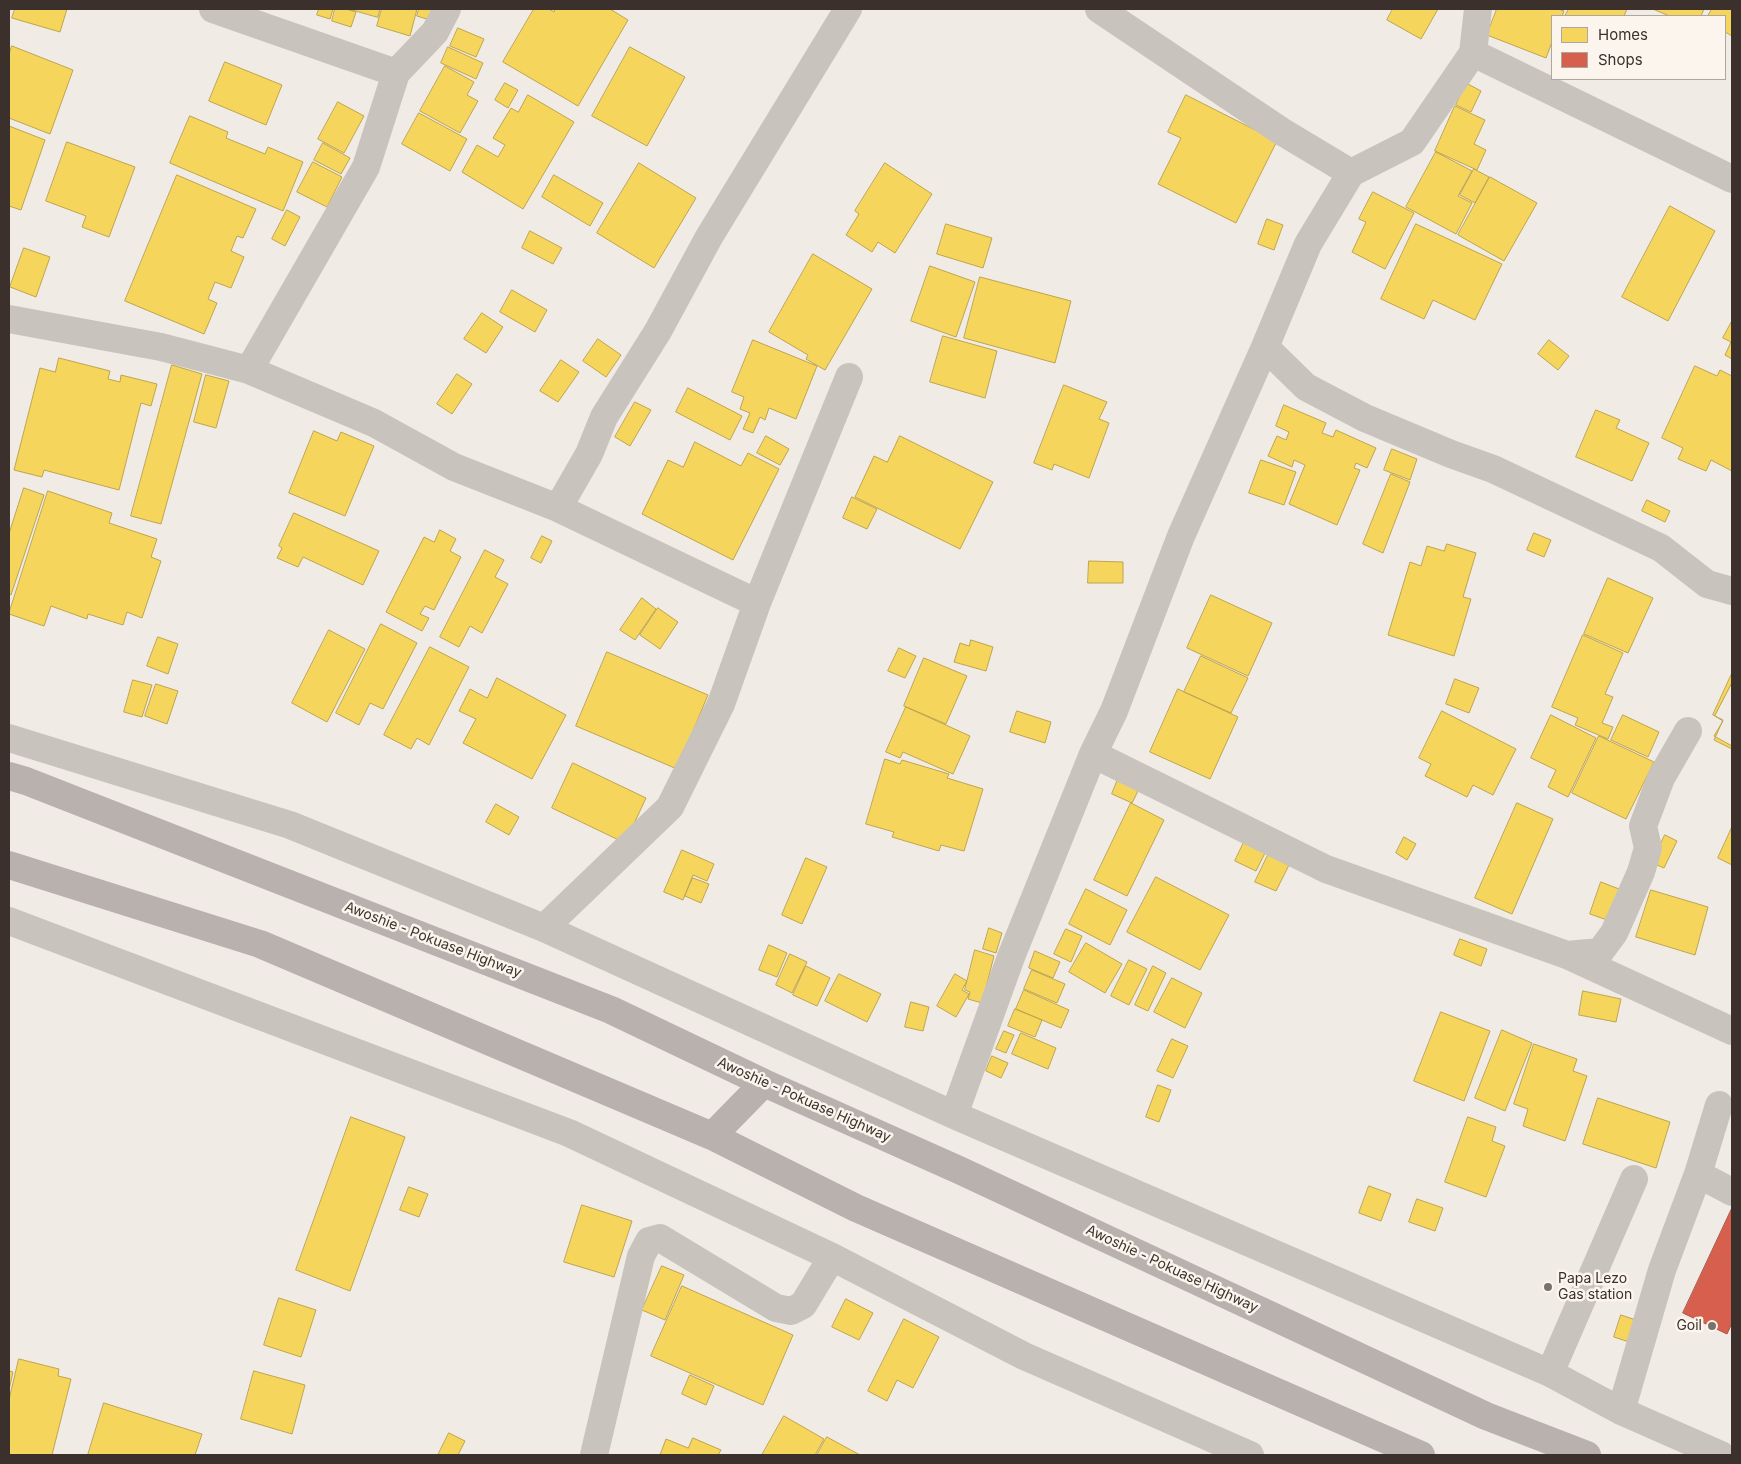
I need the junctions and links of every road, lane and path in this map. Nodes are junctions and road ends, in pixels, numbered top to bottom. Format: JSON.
{"nodes":[{"id":1,"x":213,"y":9,"type":"edge"},
{"id":2,"x":447,"y":9,"type":"edge"},
{"id":3,"x":848,"y":9,"type":"edge"},
{"id":4,"x":1099,"y":9,"type":"edge"},
{"id":5,"x":1478,"y":9,"type":"edge"},
{"id":6,"x":1473,"y":53,"type":"junction"},
{"id":7,"x":396,"y":73,"type":"junction"},
{"id":8,"x":1351,"y":173,"type":"junction"},
{"id":9,"x":1732,"y":179,"type":"edge"},
{"id":10,"x":9,"y":319,"type":"edge"},
{"id":11,"x":1266,"y":347,"type":"junction"},
{"id":12,"x":249,"y":370,"type":"junction"},
{"id":13,"x":849,"y":377,"type":"dead end"},
{"id":14,"x":558,"y":508,"type":"junction"},
{"id":15,"x":1732,"y":592,"type":"edge"},
{"id":16,"x":758,"y":603,"type":"junction"},
{"id":17,"x":1688,"y":731,"type":"dead end"},
{"id":18,"x":9,"y":738,"type":"edge"},
{"id":19,"x":1093,"y":754,"type":"junction"},
{"id":20,"x":9,"y":776,"type":"edge"},
{"id":21,"x":9,"y":865,"type":"edge"},
{"id":22,"x":9,"y":922,"type":"edge"},
{"id":23,"x":544,"y":928,"type":"junction"},
{"id":24,"x":1567,"y":955,"type":"junction"},
{"id":25,"x":1732,"y":1031,"type":"edge"},
{"id":26,"x":764,"y":1083,"type":"junction"},
{"id":27,"x":1719,"y":1105,"type":"dead end"},
{"id":28,"x":954,"y":1115,"type":"junction"},
{"id":29,"x":712,"y":1136,"type":"junction"},
{"id":30,"x":1698,"y":1174,"type":"junction"},
{"id":31,"x":1634,"y":1179,"type":"dead end"},
{"id":32,"x":1732,"y":1192,"type":"edge"},
{"id":33,"x":832,"y":1257,"type":"junction"},
{"id":34,"x":1550,"y":1373,"type":"junction"},
{"id":35,"x":1621,"y":1411,"type":"junction"},
{"id":36,"x":594,"y":1455,"type":"edge"},
{"id":37,"x":1250,"y":1455,"type":"edge"},
{"id":38,"x":1421,"y":1455,"type":"edge"},
{"id":39,"x":1587,"y":1455,"type":"edge"},
{"id":40,"x":1721,"y":1455,"type":"edge"}],
"edges":[{"from":1,"to":7,"type":"street"},
{"from":2,"to":7,"type":"street"},
{"from":3,"to":14,"type":"street"},
{"from":4,"to":8,"type":"street"},
{"from":5,"to":6,"type":"street"},
{"from":6,"to":8,"type":"street"},
{"from":6,"to":9,"type":"street"},
{"from":7,"to":12,"type":"street"},
{"from":8,"to":11,"type":"street"},
{"from":10,"to":12,"type":"street"},
{"from":11,"to":15,"type":"street"},
{"from":11,"to":19,"type":"street"},
{"from":12,"to":14,"type":"street"},
{"from":13,"to":16,"type":"street"},
{"from":14,"to":16,"type":"street"},
{"from":16,"to":23,"type":"street"},
{"from":17,"to":24,"type":"street"},
{"from":18,"to":23,"type":"street"},
{"from":19,"to":24,"type":"street"},
{"from":19,"to":28,"type":"street"},
{"from":20,"to":26,"type":"main road","name":"Awoshie - Pokuase Highway"},
{"from":21,"to":29,"type":"main road"},
{"from":22,"to":33,"type":"street"},
{"from":23,"to":28,"type":"street"},
{"from":24,"to":25,"type":"street"},
{"from":26,"to":29,"type":"main road"},
{"from":26,"to":39,"type":"main road","name":"Awoshie - Pokuase Highway"},
{"from":27,"to":30,"type":"street"},
{"from":28,"to":34,"type":"street"},
{"from":29,"to":38,"type":"main road"},
{"from":30,"to":32,"type":"street"},
{"from":30,"to":35,"type":"street"},
{"from":31,"to":34,"type":"street"},
{"from":33,"to":36,"type":"street"},
{"from":33,"to":37,"type":"street"},
{"from":34,"to":35,"type":"street"},
{"from":35,"to":40,"type":"street"}]}
